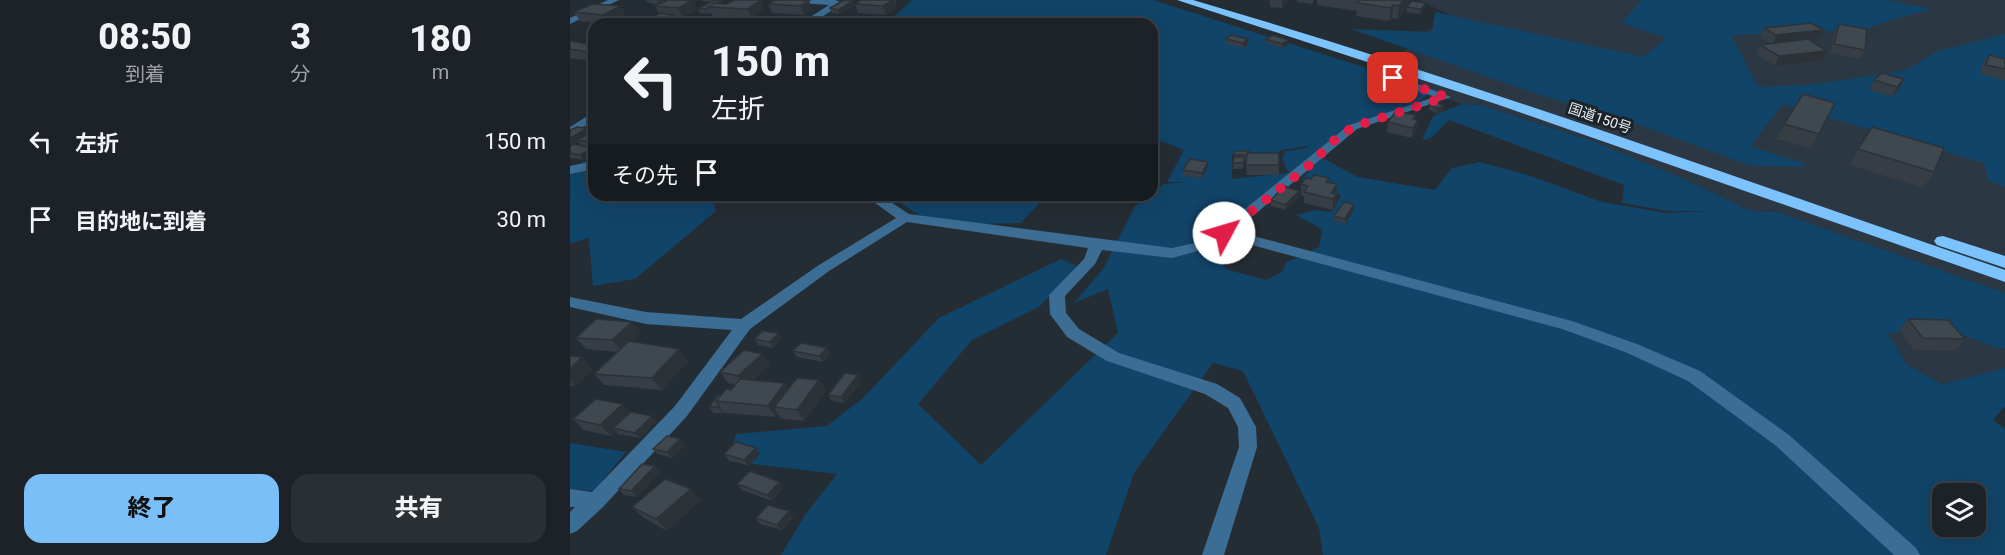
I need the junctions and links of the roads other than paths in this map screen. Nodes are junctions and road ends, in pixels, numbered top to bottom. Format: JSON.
{"nodes":[{"id":1,"x":615,"y":0,"type":"edge"},
{"id":2,"x":799,"y":0,"type":"edge"},
{"id":3,"x":1182,"y":0,"type":"edge"},
{"id":4,"x":1205,"y":0,"type":"edge"},
{"id":5,"x":814,"y":18,"type":"edge"},
{"id":6,"x":570,"y":21,"type":"edge"},
{"id":7,"x":1401,"y":68,"type":"junction"},
{"id":8,"x":588,"y":119,"type":"edge"},
{"id":9,"x":570,"y":132,"type":"edge"},
{"id":10,"x":588,"y":166,"type":"edge"},
{"id":11,"x":570,"y":170,"type":"edge"},
{"id":12,"x":880,"y":201,"type":"edge"},
{"id":13,"x":905,"y":218,"type":"junction"},
{"id":14,"x":1224,"y":233,"type":"junction"},
{"id":15,"x":1097,"y":245,"type":"junction"},
{"id":16,"x":2005,"y":262,"type":"edge"},
{"id":17,"x":2005,"y":276,"type":"edge"},
{"id":18,"x":570,"y":302,"type":"edge"},
{"id":19,"x":744,"y":326,"type":"junction"},
{"id":20,"x":570,"y":498,"type":"edge"},
{"id":21,"x":596,"y":501,"type":"junction"},
{"id":22,"x":570,"y":525,"type":"edge"},
{"id":23,"x":1213,"y":555,"type":"edge"},
{"id":24,"x":1909,"y":555,"type":"edge"}],
"edges":[{"from":1,"to":6,"type":"street"},
{"from":2,"to":5,"type":"street"},
{"from":3,"to":7,"type":"highway","name":"国道150号"},
{"from":4,"to":16,"type":"highway","name":"国道150号"},
{"from":7,"to":14,"type":"street"},
{"from":7,"to":17,"type":"highway","name":"国道150号"},
{"from":8,"to":9,"type":"street"},
{"from":10,"to":11,"type":"street"},
{"from":12,"to":13,"type":"street"},
{"from":13,"to":15,"type":"street"},
{"from":13,"to":19,"type":"street"},
{"from":14,"to":15,"type":"street"},
{"from":14,"to":24,"type":"street"},
{"from":15,"to":23,"type":"street"},
{"from":18,"to":19,"type":"street"},
{"from":19,"to":21,"type":"street"},
{"from":20,"to":21,"type":"street"},
{"from":21,"to":22,"type":"street"}]}
